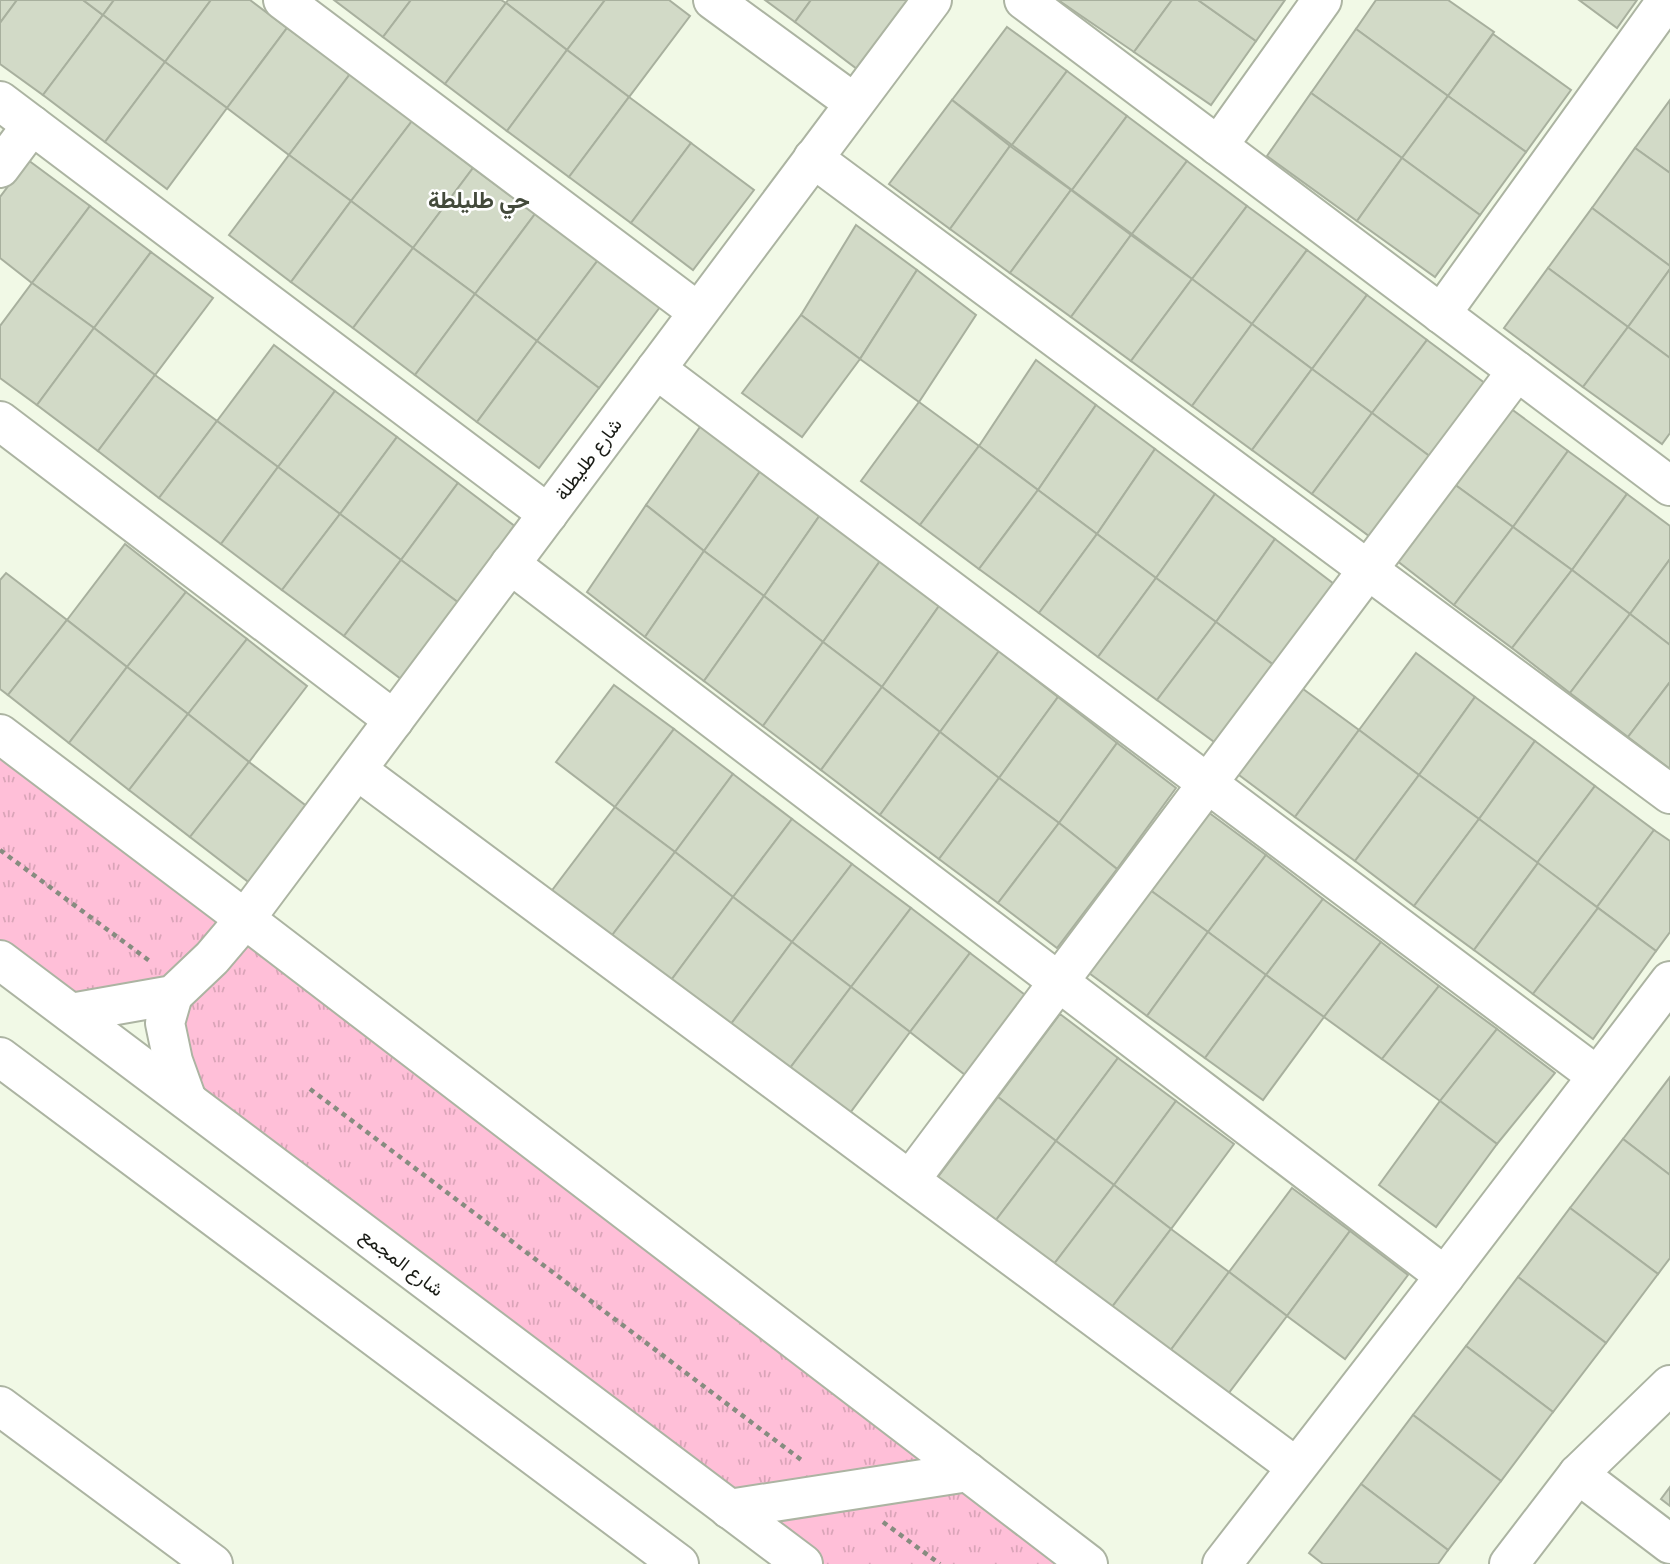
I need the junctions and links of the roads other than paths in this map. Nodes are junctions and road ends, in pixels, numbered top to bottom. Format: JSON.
{"nodes":[{"id":1,"x":283,"y":0,"type":"edge"},
{"id":2,"x":713,"y":0,"type":"edge"},
{"id":3,"x":932,"y":0,"type":"edge"},
{"id":4,"x":1024,"y":0,"type":"edge"},
{"id":5,"x":1322,"y":0,"type":"edge"},
{"id":6,"x":1667,"y":0,"type":"edge"},
{"id":7,"x":0,"y":101,"type":"edge"},
{"id":8,"x":854,"y":103,"type":"junction"},
{"id":9,"x":32,"y":125,"type":"junction"},
{"id":10,"x":1218,"y":146,"type":"junction"},
{"id":11,"x":813,"y":158,"type":"junction"},
{"id":12,"x":0,"y":168,"type":"edge"},
{"id":13,"x":698,"y":312,"type":"junction"},
{"id":14,"x":1441,"y":314,"type":"junction"},
{"id":15,"x":656,"y":369,"type":"junction"},
{"id":16,"x":1517,"y":370,"type":"junction"},
{"id":17,"x":0,"y":421,"type":"edge"},
{"id":18,"x":1666,"y":474,"type":"edge"},
{"id":19,"x":548,"y":514,"type":"junction"},
{"id":20,"x":510,"y":564,"type":"junction"},
{"id":21,"x":1368,"y":569,"type":"junction"},
{"id":22,"x":394,"y":720,"type":"junction"},
{"id":23,"x":0,"y":734,"type":"edge"},
{"id":24,"x":357,"y":770,"type":"junction"},
{"id":25,"x":1208,"y":783,"type":"junction"},
{"id":26,"x":1670,"y":794,"type":"edge"},
{"id":27,"x":245,"y":919,"type":"junction"},
{"id":28,"x":0,"y":960,"type":"edge"},
{"id":29,"x":1670,"y":981,"type":"edge"},
{"id":30,"x":1058,"y":982,"type":"junction"},
{"id":31,"x":177,"y":990,"type":"junction"},
{"id":32,"x":71,"y":1013,"type":"junction"},
{"id":33,"x":0,"y":1058,"type":"edge"},
{"id":34,"x":1597,"y":1076,"type":"junction"},
{"id":35,"x":187,"y":1100,"type":"junction"},
{"id":36,"x":909,"y":1180,"type":"junction"},
{"id":37,"x":1445,"y":1276,"type":"junction"},
{"id":38,"x":1670,"y":1385,"type":"edge"},
{"id":39,"x":0,"y":1406,"type":"edge"},
{"id":40,"x":1297,"y":1467,"type":"junction"},
{"id":41,"x":968,"y":1472,"type":"junction"},
{"id":42,"x":1578,"y":1474,"type":"junction"},
{"id":43,"x":729,"y":1509,"type":"junction"},
{"id":44,"x":1670,"y":1544,"type":"edge"},
{"id":45,"x":213,"y":1564,"type":"edge"},
{"id":46,"x":679,"y":1564,"type":"edge"},
{"id":47,"x":803,"y":1564,"type":"edge"},
{"id":48,"x":1088,"y":1564,"type":"edge"},
{"id":49,"x":1222,"y":1564,"type":"edge"},
{"id":50,"x":1509,"y":1564,"type":"edge"}],
"edges":[{"from":1,"to":13,"type":"street"},
{"from":2,"to":8,"type":"street"},
{"from":3,"to":8,"type":"street","name":"شارع طليطلة"},
{"from":4,"to":10,"type":"street"},
{"from":5,"to":10,"type":"street"},
{"from":6,"to":14,"type":"street"},
{"from":7,"to":9,"type":"street"},
{"from":8,"to":11,"type":"street","name":"شارع طليطلة"},
{"from":9,"to":12,"type":"street"},
{"from":9,"to":19,"type":"street"},
{"from":10,"to":14,"type":"street"},
{"from":11,"to":13,"type":"street","name":"شارع طليطلة"},
{"from":11,"to":21,"type":"street"},
{"from":13,"to":15,"type":"street","name":"شارع طليطلة"},
{"from":14,"to":16,"type":"street"},
{"from":15,"to":19,"type":"street","name":"شارع طليطلة"},
{"from":15,"to":25,"type":"street"},
{"from":16,"to":18,"type":"street"},
{"from":16,"to":21,"type":"street"},
{"from":17,"to":22,"type":"street"},
{"from":19,"to":20,"type":"street","name":"شارع طليطلة"},
{"from":20,"to":22,"type":"street","name":"شارع طليطلة"},
{"from":20,"to":30,"type":"street"},
{"from":21,"to":25,"type":"street"},
{"from":21,"to":26,"type":"street"},
{"from":22,"to":24,"type":"street","name":"شارع طليطلة"},
{"from":23,"to":27,"type":"street"},
{"from":24,"to":27,"type":"street","name":"شارع طليطلة"},
{"from":24,"to":36,"type":"street"},
{"from":25,"to":30,"type":"street"},
{"from":25,"to":34,"type":"street"},
{"from":27,"to":31,"type":"street","name":"شارع طليطلة"},
{"from":27,"to":41,"type":"street"},
{"from":28,"to":32,"type":"street","name":"شارع المجمع"},
{"from":29,"to":34,"type":"street"},
{"from":30,"to":36,"type":"street"},
{"from":30,"to":37,"type":"street"},
{"from":31,"to":32,"type":"street"},
{"from":31,"to":35,"type":"street"},
{"from":32,"to":35,"type":"street","name":"شارع المجمع"},
{"from":33,"to":46,"type":"street"},
{"from":34,"to":37,"type":"street"},
{"from":35,"to":43,"type":"street","name":"شارع المجمع"},
{"from":36,"to":40,"type":"street"},
{"from":37,"to":40,"type":"street"},
{"from":38,"to":42,"type":"street"},
{"from":39,"to":45,"type":"street"},
{"from":40,"to":49,"type":"street"},
{"from":41,"to":43,"type":"street"},
{"from":41,"to":48,"type":"street"},
{"from":42,"to":44,"type":"street"},
{"from":42,"to":50,"type":"street"},
{"from":43,"to":47,"type":"street","name":"شارع المجمع"}]}
